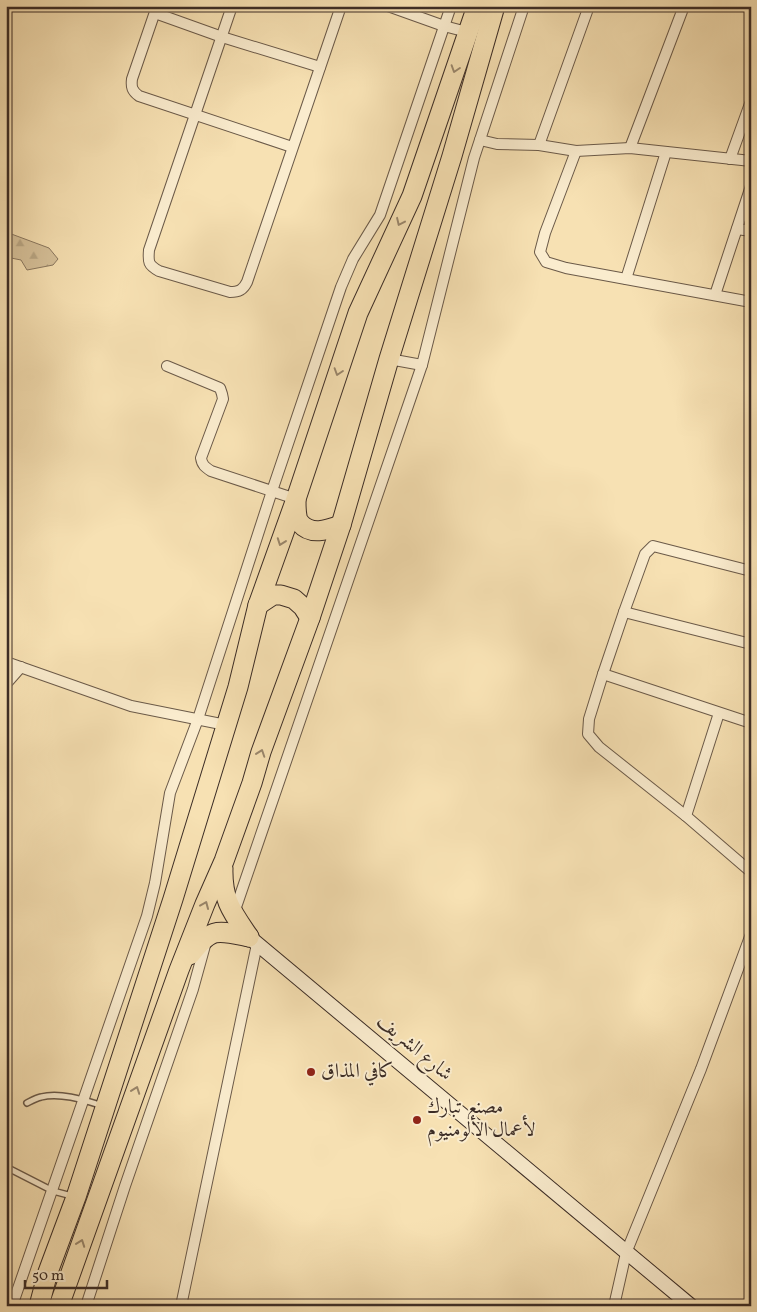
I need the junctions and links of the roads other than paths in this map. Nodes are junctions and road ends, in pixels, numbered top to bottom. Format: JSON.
{"nodes":[{"id":1,"x":232,"y":6,"type":"edge"},
{"id":2,"x":341,"y":6,"type":"edge"},
{"id":3,"x":388,"y":6,"type":"edge"},
{"id":4,"x":451,"y":6,"type":"edge"},
{"id":5,"x":477,"y":6,"type":"edge"},
{"id":6,"x":495,"y":6,"type":"edge"},
{"id":7,"x":524,"y":6,"type":"edge"},
{"id":8,"x":588,"y":6,"type":"edge"},
{"id":9,"x":684,"y":6,"type":"edge"},
{"id":10,"x":156,"y":9,"type":"edge"},
{"id":11,"x":444,"y":26,"type":"junction"},
{"id":12,"x":467,"y":32,"type":"junction"},
{"id":13,"x":222,"y":36,"type":"junction"},
{"id":14,"x":320,"y":67,"type":"junction"},
{"id":15,"x":751,"y":101,"type":"edge"},
{"id":16,"x":195,"y":115,"type":"junction"},
{"id":17,"x":480,"y":140,"type":"junction"},
{"id":18,"x":539,"y":145,"type":"junction"},
{"id":19,"x":292,"y":147,"type":"junction"},
{"id":20,"x":630,"y":148,"type":"junction"},
{"id":21,"x":576,"y":151,"type":"junction"},
{"id":22,"x":666,"y":152,"type":"junction"},
{"id":23,"x":730,"y":159,"type":"junction"},
{"id":24,"x":751,"y":161,"type":"edge"},
{"id":25,"x":751,"y":186,"type":"edge"},
{"id":26,"x":737,"y":229,"type":"junction"},
{"id":27,"x":751,"y":231,"type":"edge"},
{"id":28,"x":626,"y":279,"type":"junction"},
{"id":29,"x":715,"y":295,"type":"junction"},
{"id":30,"x":751,"y":302,"type":"edge"},
{"id":31,"x":389,"y":359,"type":"junction"},
{"id":32,"x":422,"y":365,"type":"junction"},
{"id":33,"x":167,"y":366,"type":"dead end"},
{"id":34,"x":272,"y":490,"type":"junction"},
{"id":35,"x":296,"y":499,"type":"junction"},
{"id":36,"x":341,"y":525,"type":"junction"},
{"id":37,"x":751,"y":571,"type":"edge"},
{"id":38,"x":258,"y":605,"type":"junction"},
{"id":39,"x":624,"y":612,"type":"junction"},
{"id":40,"x":310,"y":618,"type":"junction"},
{"id":41,"x":751,"y":644,"type":"edge"},
{"id":42,"x":6,"y":662,"type":"edge"},
{"id":43,"x":21,"y":667,"type":"junction"},
{"id":44,"x":603,"y":674,"type":"junction"},
{"id":45,"x":6,"y":684,"type":"edge"},
{"id":46,"x":719,"y":713,"type":"junction"},
{"id":47,"x":198,"y":719,"type":"junction"},
{"id":48,"x":751,"y":723,"type":"edge"},
{"id":49,"x":226,"y":725,"type":"junction"},
{"id":50,"x":686,"y":816,"type":"junction"},
{"id":51,"x":224,"y":861,"type":"junction"},
{"id":52,"x":751,"y":872,"type":"edge"},
{"id":53,"x":233,"y":914,"type":"junction"},
{"id":54,"x":751,"y":934,"type":"edge"},
{"id":55,"x":207,"y":936,"type":"junction"},
{"id":56,"x":253,"y":941,"type":"junction"},
{"id":57,"x":179,"y":970,"type":"junction"},
{"id":58,"x":84,"y":1100,"type":"junction"},
{"id":59,"x":26,"y":1104,"type":"dead end"},
{"id":60,"x":106,"y":1106,"type":"junction"},
{"id":61,"x":6,"y":1167,"type":"edge"},
{"id":62,"x":52,"y":1190,"type":"junction"},
{"id":63,"x":76,"y":1197,"type":"junction"},
{"id":64,"x":626,"y":1253,"type":"junction"},
{"id":65,"x":12,"y":1306,"type":"edge"},
{"id":66,"x":39,"y":1306,"type":"edge"},
{"id":67,"x":59,"y":1306,"type":"edge"},
{"id":68,"x":86,"y":1306,"type":"edge"},
{"id":69,"x":181,"y":1306,"type":"edge"},
{"id":70,"x":614,"y":1306,"type":"edge"},
{"id":71,"x":691,"y":1306,"type":"edge"}],
"edges":[{"from":1,"to":13,"type":"street"},
{"from":2,"to":14,"type":"street"},
{"from":3,"to":11,"type":"street"},
{"from":4,"to":11,"type":"street"},
{"from":5,"to":12,"type":"highway"},
{"from":6,"to":31,"type":"highway"},
{"from":7,"to":17,"type":"street"},
{"from":8,"to":18,"type":"street"},
{"from":9,"to":20,"type":"street"},
{"from":10,"to":13,"type":"street"},
{"from":10,"to":16,"type":"street"},
{"from":11,"to":12,"type":"street"},
{"from":11,"to":34,"type":"street"},
{"from":12,"to":35,"type":"highway","one_way":true},
{"from":13,"to":14,"type":"street"},
{"from":13,"to":16,"type":"street"},
{"from":14,"to":19,"type":"street"},
{"from":15,"to":23,"type":"street"},
{"from":16,"to":19,"type":"street"},
{"from":16,"to":19,"type":"street"},
{"from":17,"to":18,"type":"street"},
{"from":17,"to":32,"type":"street"},
{"from":18,"to":21,"type":"street"},
{"from":20,"to":21,"type":"street"},
{"from":20,"to":22,"type":"street"},
{"from":21,"to":28,"type":"street"},
{"from":22,"to":23,"type":"street"},
{"from":22,"to":28,"type":"street"},
{"from":23,"to":24,"type":"street"},
{"from":25,"to":26,"type":"street"},
{"from":26,"to":27,"type":"street"},
{"from":26,"to":29,"type":"street"},
{"from":28,"to":29,"type":"street"},
{"from":29,"to":30,"type":"street"},
{"from":31,"to":32,"type":"street"},
{"from":31,"to":36,"type":"highway"},
{"from":32,"to":53,"type":"street"},
{"from":33,"to":34,"type":"street"},
{"from":34,"to":35,"type":"street"},
{"from":34,"to":47,"type":"street"},
{"from":35,"to":36,"type":"highway"},
{"from":35,"to":38,"type":"highway","one_way":true},
{"from":36,"to":40,"type":"highway"},
{"from":37,"to":39,"type":"street"},
{"from":38,"to":40,"type":"highway"},
{"from":38,"to":49,"type":"highway"},
{"from":39,"to":41,"type":"street"},
{"from":39,"to":44,"type":"street"},
{"from":51,"to":40,"type":"highway","one_way":true},
{"from":42,"to":43,"type":"street"},
{"from":43,"to":45,"type":"street"},
{"from":43,"to":47,"type":"street"},
{"from":44,"to":46,"type":"street"},
{"from":44,"to":50,"type":"street"},
{"from":46,"to":48,"type":"street"},
{"from":46,"to":50,"type":"street"},
{"from":47,"to":49,"type":"street"},
{"from":47,"to":58,"type":"street"},
{"from":49,"to":60,"type":"highway"},
{"from":50,"to":52,"type":"street"},
{"from":51,"to":53,"type":"highway"},
{"from":57,"to":51,"type":"highway","one_way":true},
{"from":53,"to":56,"type":"highway"},
{"from":54,"to":64,"type":"street"},
{"from":55,"to":56,"type":"highway"},
{"from":55,"to":57,"type":"highway"},
{"from":55,"to":68,"type":"street"},
{"from":56,"to":64,"type":"main road","name":"شارع الشريف"},
{"from":56,"to":69,"type":"street"},
{"from":67,"to":57,"type":"highway","one_way":true},
{"from":58,"to":59,"type":"lane"},
{"from":58,"to":60,"type":"lane"},
{"from":58,"to":62,"type":"street"},
{"from":60,"to":63,"type":"highway"},
{"from":61,"to":62,"type":"lane"},
{"from":62,"to":63,"type":"lane"},
{"from":62,"to":65,"type":"street"},
{"from":63,"to":66,"type":"highway"},
{"from":64,"to":70,"type":"street"},
{"from":64,"to":71,"type":"main road","name":"شارع الشريف"}]}
